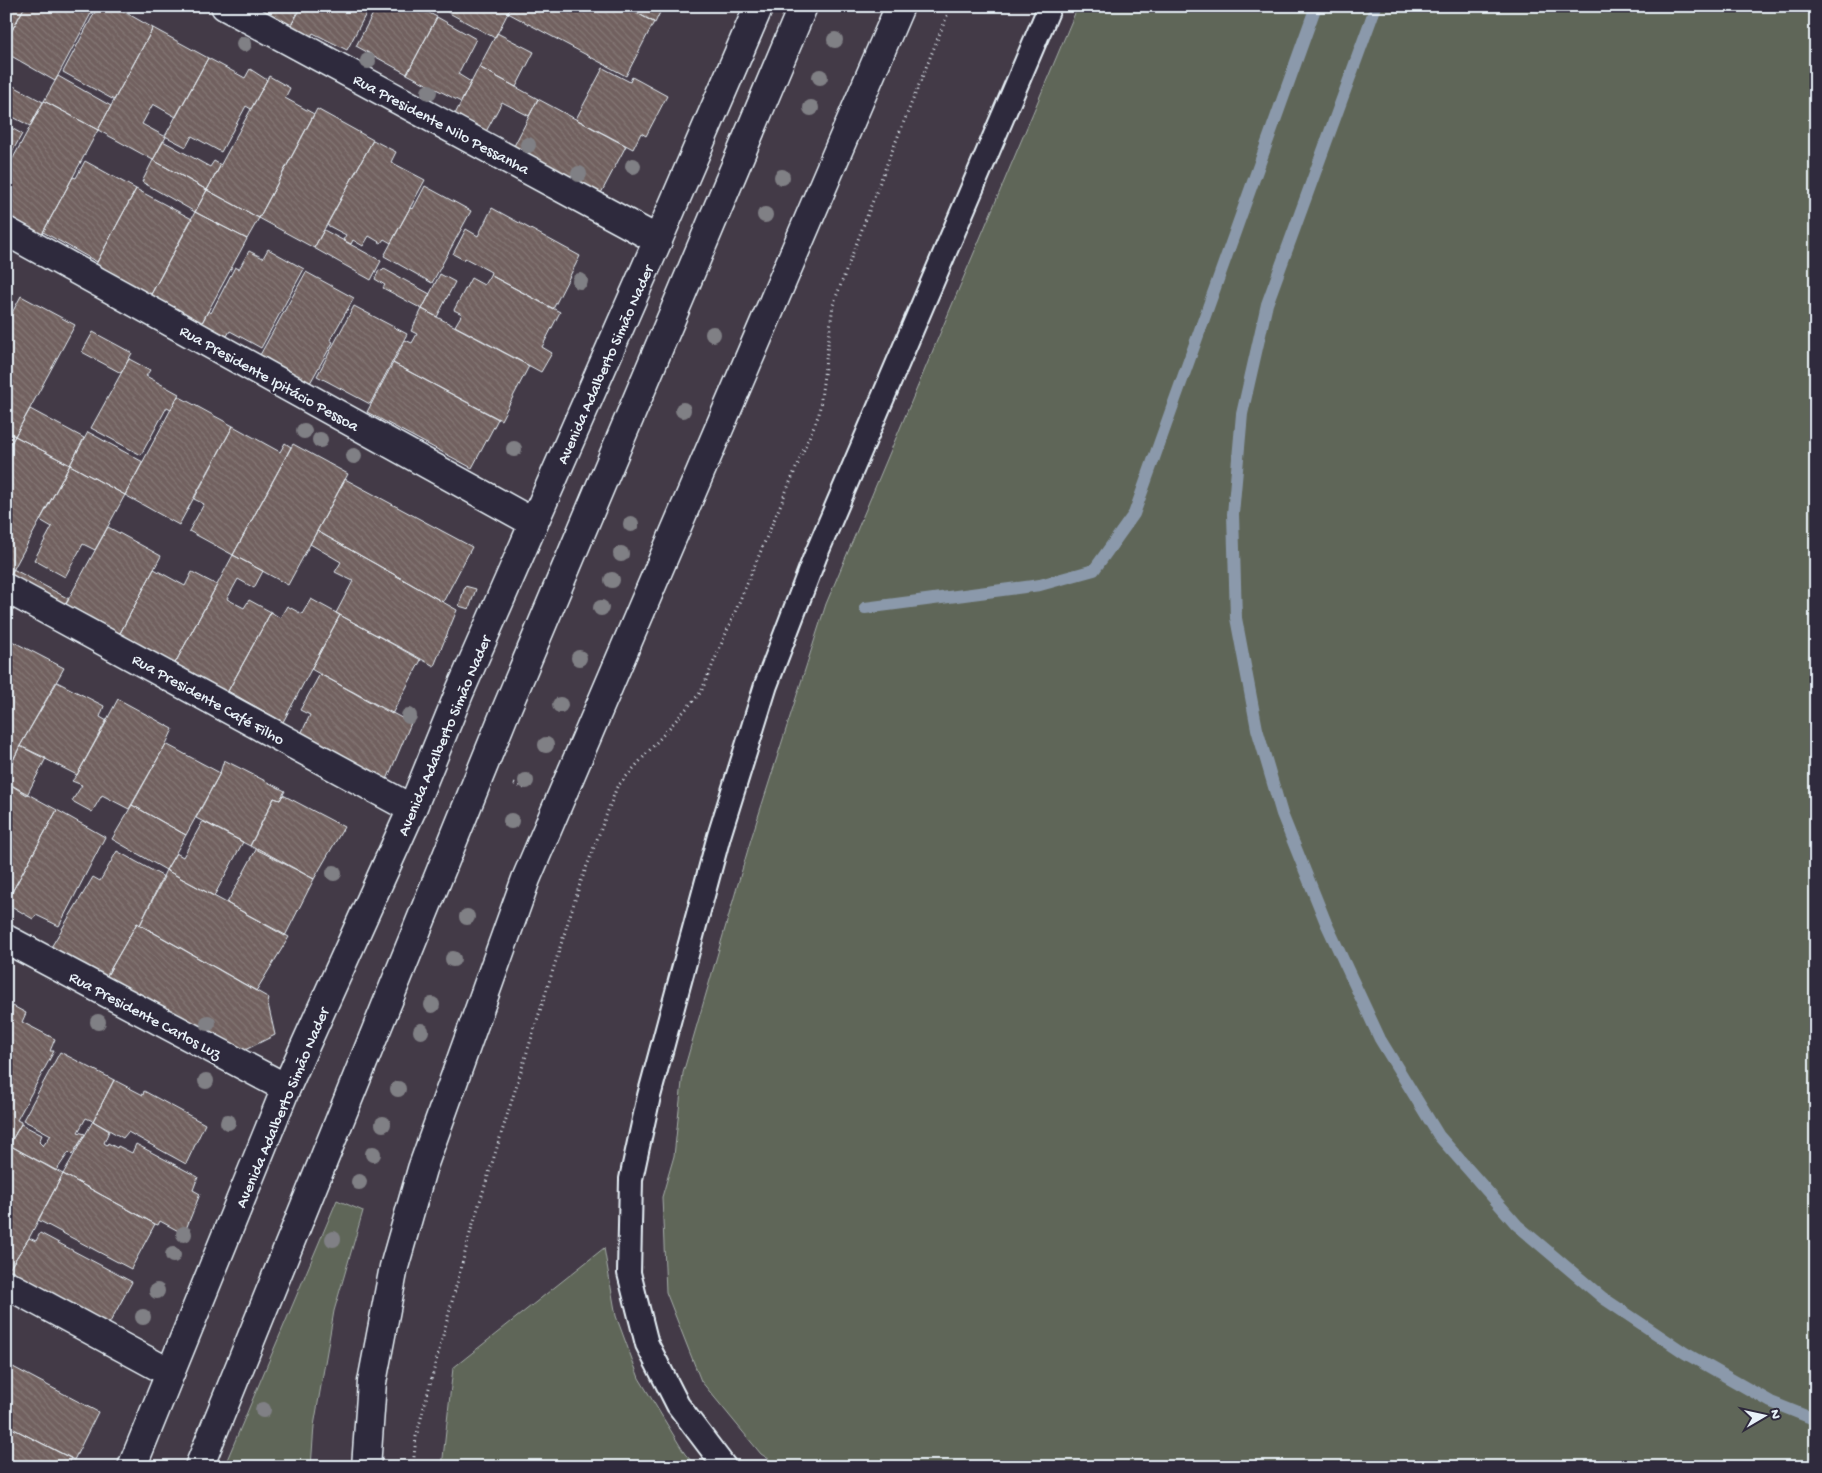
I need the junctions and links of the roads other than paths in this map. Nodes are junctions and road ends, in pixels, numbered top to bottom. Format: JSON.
{"nodes":[{"id":1,"x":226,"y":6,"type":"edge"},
{"id":2,"x":759,"y":6,"type":"edge"},
{"id":3,"x":803,"y":6,"type":"edge"},
{"id":4,"x":900,"y":6,"type":"edge"},
{"id":5,"x":1050,"y":6,"type":"edge"},
{"id":6,"x":6,"y":231,"type":"edge"},
{"id":7,"x":658,"y":240,"type":"junction"},
{"id":8,"x":534,"y":523,"type":"junction"},
{"id":9,"x":6,"y":588,"type":"edge"},
{"id":10,"x":412,"y":809,"type":"junction"},
{"id":11,"x":6,"y":939,"type":"edge"},
{"id":12,"x":286,"y":1088,"type":"junction"},
{"id":13,"x":6,"y":1284,"type":"edge"},
{"id":14,"x":170,"y":1373,"type":"junction"},
{"id":15,"x":132,"y":1467,"type":"edge"},
{"id":16,"x":199,"y":1467,"type":"edge"},
{"id":17,"x":366,"y":1467,"type":"edge"},
{"id":18,"x":725,"y":1467,"type":"edge"}],
"edges":[{"from":1,"to":7,"type":"street","name":"Rua Presidente Nilo Pessanha"},
{"from":2,"to":7,"type":"street","name":"Avenida Adalberto Simão Nader"},
{"from":3,"to":16,"type":"street"},
{"from":4,"to":17,"type":"street"},
{"from":5,"to":18,"type":"lane"},
{"from":6,"to":8,"type":"street","name":"Rua Presidente Ipitácio Pessoa"},
{"from":7,"to":8,"type":"street","name":"Avenida Adalberto Simão Nader"},
{"from":8,"to":10,"type":"street","name":"Avenida Adalberto Simão Nader"},
{"from":9,"to":10,"type":"street","name":"Rua Presidente Café Filho"},
{"from":10,"to":12,"type":"street","name":"Avenida Adalberto Simão Nader"},
{"from":11,"to":12,"type":"street","name":"Rua Presidente Carlos Luz"},
{"from":12,"to":14,"type":"street","name":"Avenida Adalberto Simão Nader"},
{"from":13,"to":14,"type":"street"},
{"from":14,"to":15,"type":"street","name":"Avenida Adalberto Simão Nader"}]}
